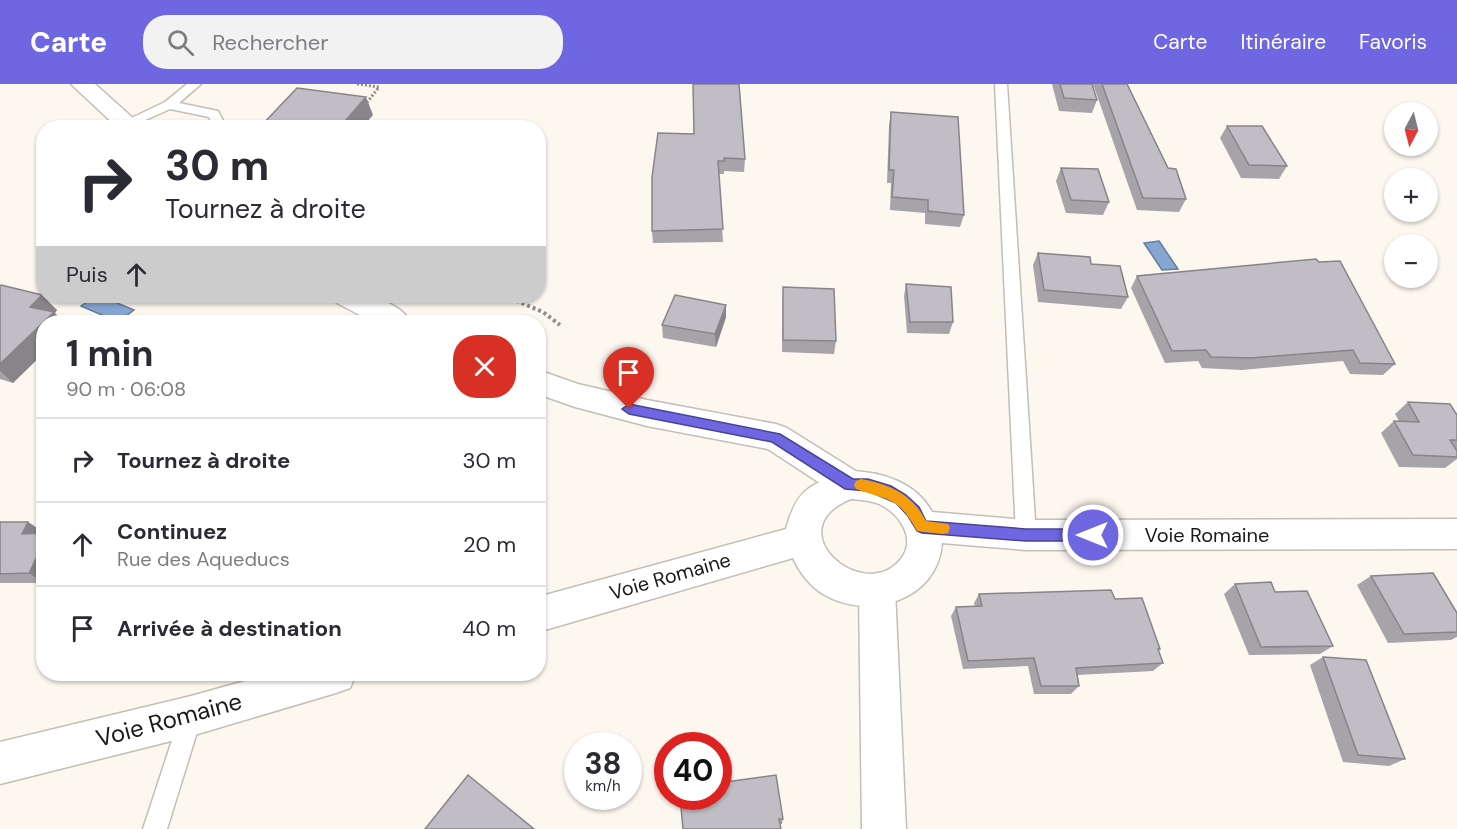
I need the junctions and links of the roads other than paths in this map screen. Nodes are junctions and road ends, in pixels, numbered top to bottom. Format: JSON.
{"nodes":[{"id":1,"x":82,"y":84,"type":"edge"},
{"id":2,"x":195,"y":84,"type":"edge"},
{"id":3,"x":1001,"y":84,"type":"edge"},
{"id":4,"x":170,"y":105,"type":"junction"},
{"id":5,"x":124,"y":120,"type":"edge"},
{"id":6,"x":140,"y":120,"type":"edge"},
{"id":7,"x":217,"y":120,"type":"edge"},
{"id":8,"x":360,"y":303,"type":"edge"},
{"id":9,"x":383,"y":315,"type":"edge"},
{"id":10,"x":546,"y":385,"type":"edge"},
{"id":11,"x":850,"y":485,"type":"junction"},
{"id":12,"x":922,"y":526,"type":"junction"},
{"id":13,"x":1457,"y":534,"type":"edge"},
{"id":14,"x":1026,"y":535,"type":"junction"},
{"id":15,"x":803,"y":540,"type":"junction"},
{"id":16,"x":877,"y":590,"type":"junction"},
{"id":17,"x":546,"y":613,"type":"edge"},
{"id":18,"x":312,"y":681,"type":"edge"},
{"id":19,"x":191,"y":716,"type":"junction"},
{"id":20,"x":0,"y":764,"type":"edge"},
{"id":21,"x":155,"y":829,"type":"edge"},
{"id":22,"x":884,"y":829,"type":"edge"}],
"edges":[{"from":1,"to":5,"type":"street"},
{"from":2,"to":4,"type":"lane"},
{"from":3,"to":14,"type":"lane"},
{"from":4,"to":6,"type":"lane"},
{"from":4,"to":7,"type":"lane"},
{"from":8,"to":9,"type":"street"},
{"from":10,"to":11,"type":"street"},
{"from":11,"to":12,"type":"street"},
{"from":11,"to":15,"type":"street"},
{"from":12,"to":14,"type":"street","name":"Voie Romaine"},
{"from":12,"to":16,"type":"street"},
{"from":13,"to":14,"type":"street","name":"Voie Romaine"},
{"from":15,"to":16,"type":"street"},
{"from":15,"to":17,"type":"street","name":"Voie Romaine"},
{"from":16,"to":22,"type":"street"},
{"from":18,"to":19,"type":"street","name":"Voie Romaine"},
{"from":19,"to":20,"type":"street","name":"Voie Romaine"},
{"from":19,"to":21,"type":"lane"}]}
